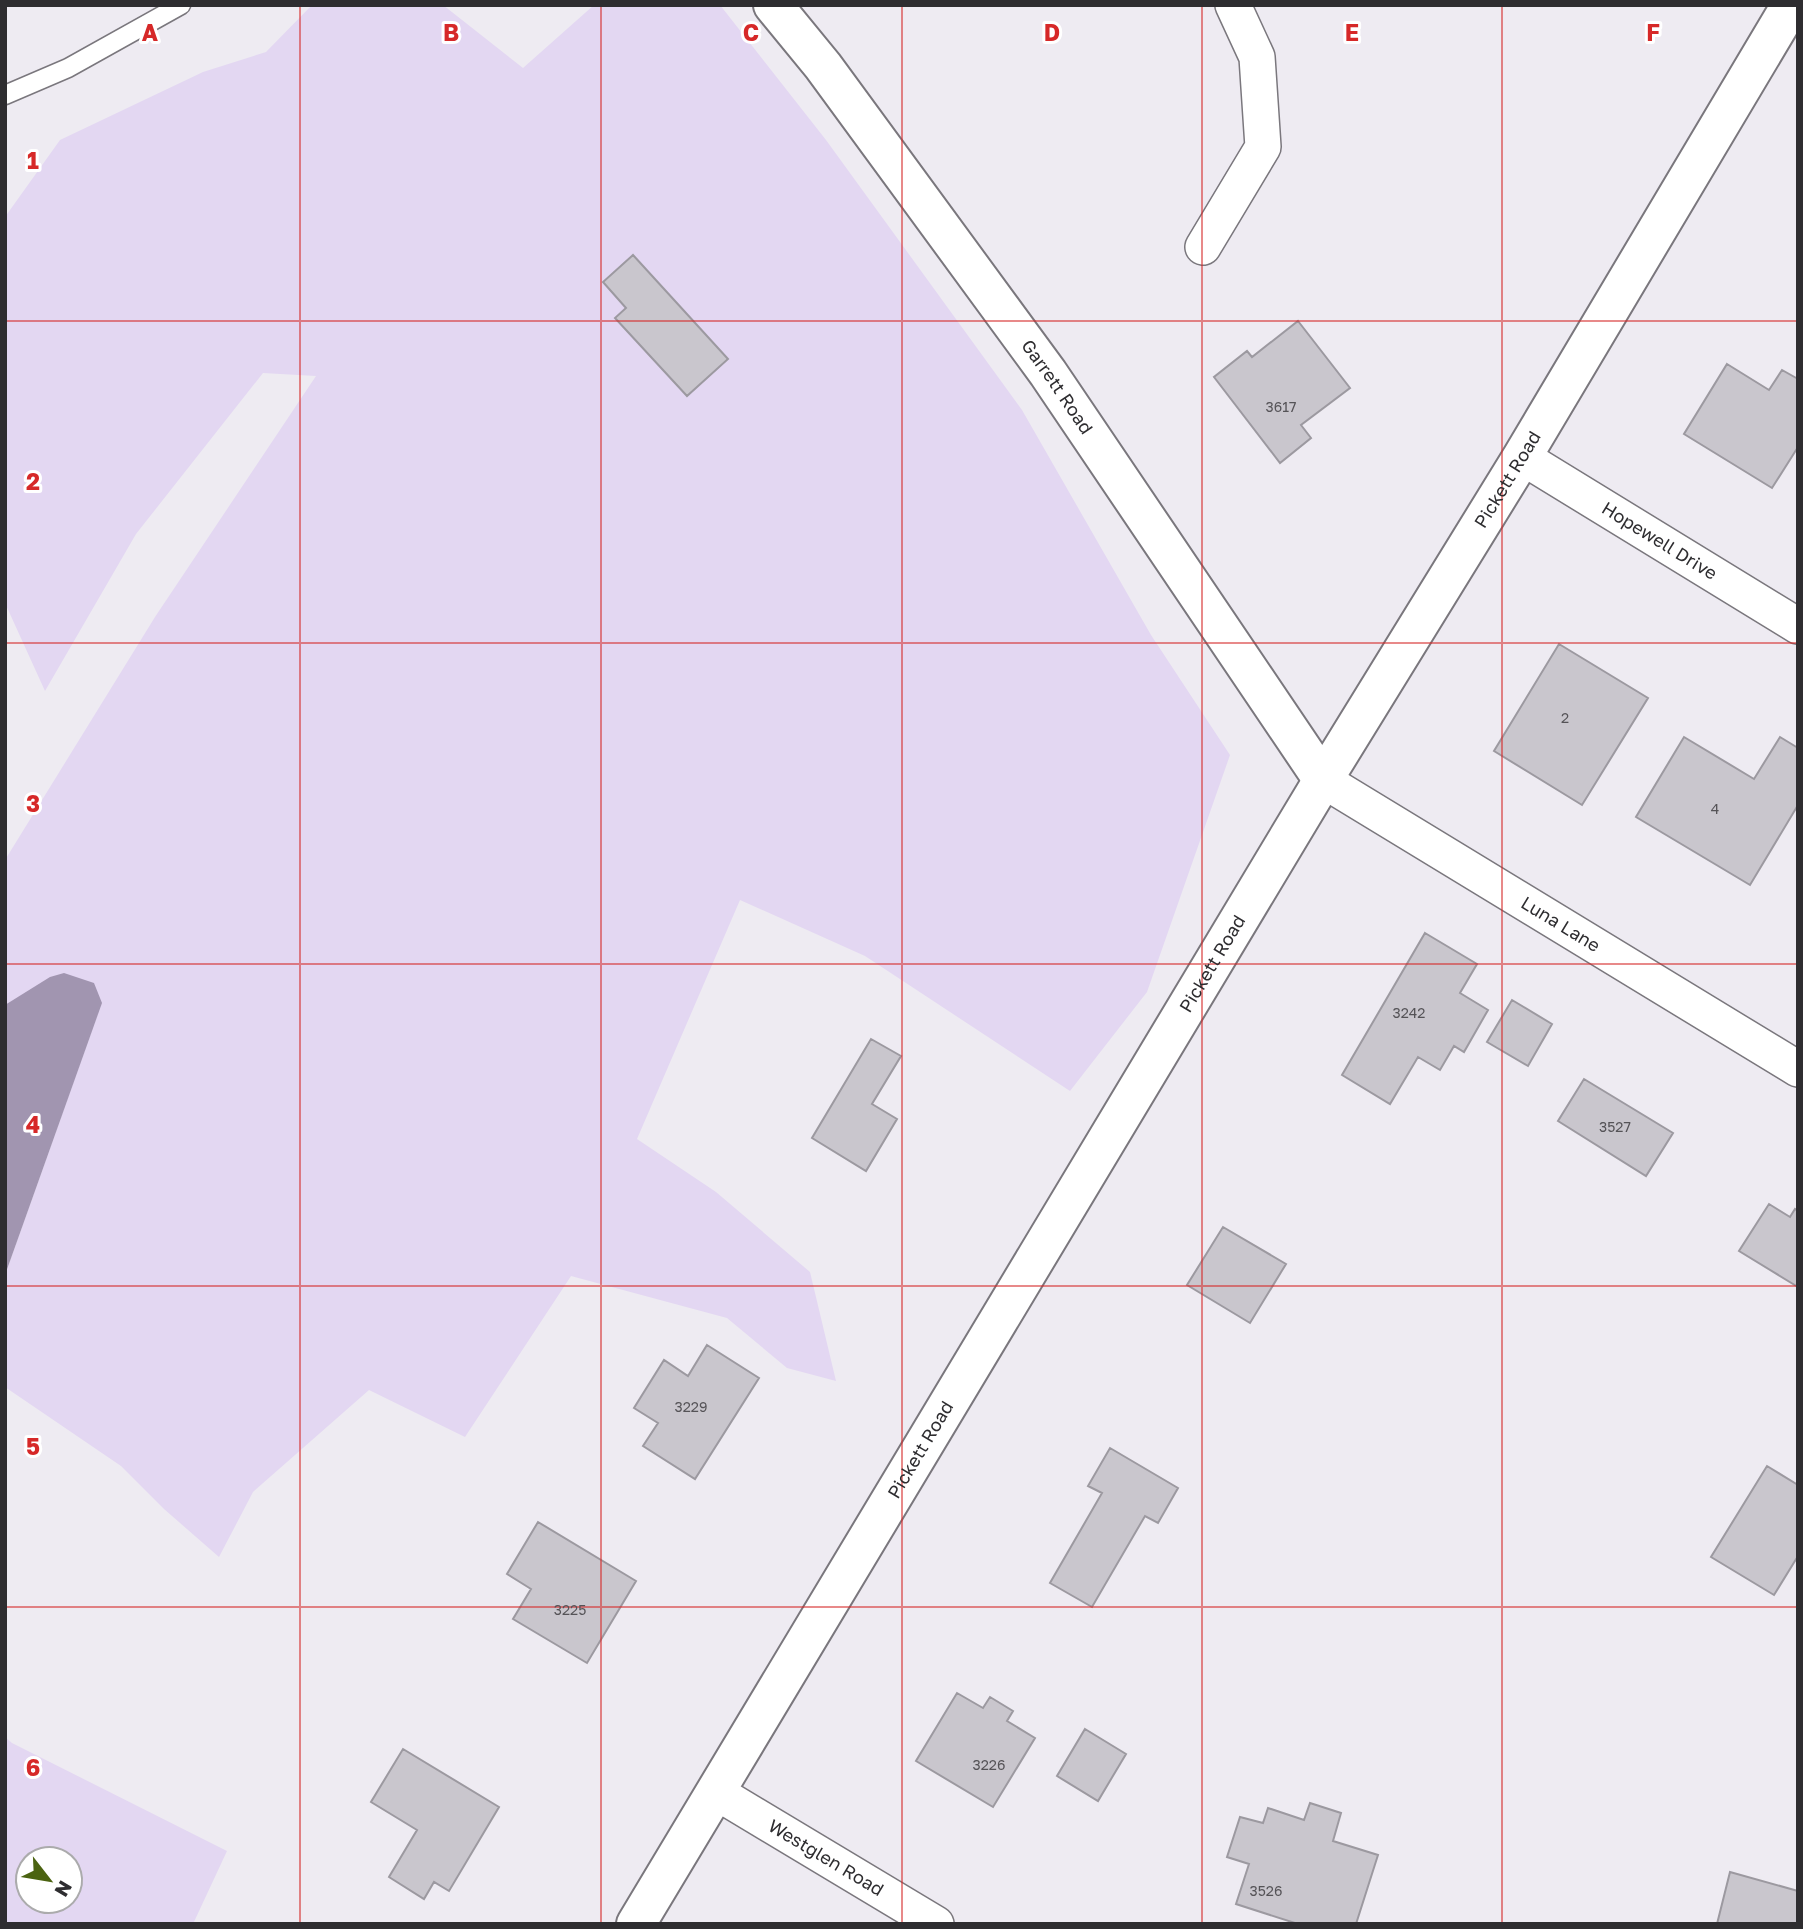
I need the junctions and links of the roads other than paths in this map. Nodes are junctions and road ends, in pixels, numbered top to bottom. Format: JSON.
{"nodes":[{"id":1,"x":181,"y":5,"type":"edge"},
{"id":2,"x":773,"y":5,"type":"edge"},
{"id":3,"x":1233,"y":5,"type":"edge"},
{"id":4,"x":1791,"y":5,"type":"edge"},
{"id":5,"x":5,"y":95,"type":"edge"},
{"id":6,"x":1203,"y":247,"type":"dead end"},
{"id":7,"x":1522,"y":457,"type":"junction"},
{"id":8,"x":1798,"y":626,"type":"edge"},
{"id":9,"x":1323,"y":780,"type":"junction"},
{"id":10,"x":1798,"y":1069,"type":"edge"},
{"id":11,"x":716,"y":1792,"type":"junction"},
{"id":12,"x":636,"y":1924,"type":"edge"},
{"id":13,"x":936,"y":1924,"type":"edge"}],
"edges":[{"from":1,"to":5,"type":"lane"},
{"from":2,"to":9,"type":"street","name":"Garrett Road"},
{"from":3,"to":6,"type":"street"},
{"from":4,"to":7,"type":"street","name":"Pickett Road"},
{"from":7,"to":8,"type":"street","name":"Hopewell Drive"},
{"from":7,"to":9,"type":"street","name":"Pickett Road"},
{"from":9,"to":10,"type":"street","name":"Luna Lane"},
{"from":9,"to":11,"type":"street","name":"Pickett Road"},
{"from":11,"to":12,"type":"street","name":"Pickett Road"},
{"from":11,"to":13,"type":"street","name":"Westglen Road"}]}
